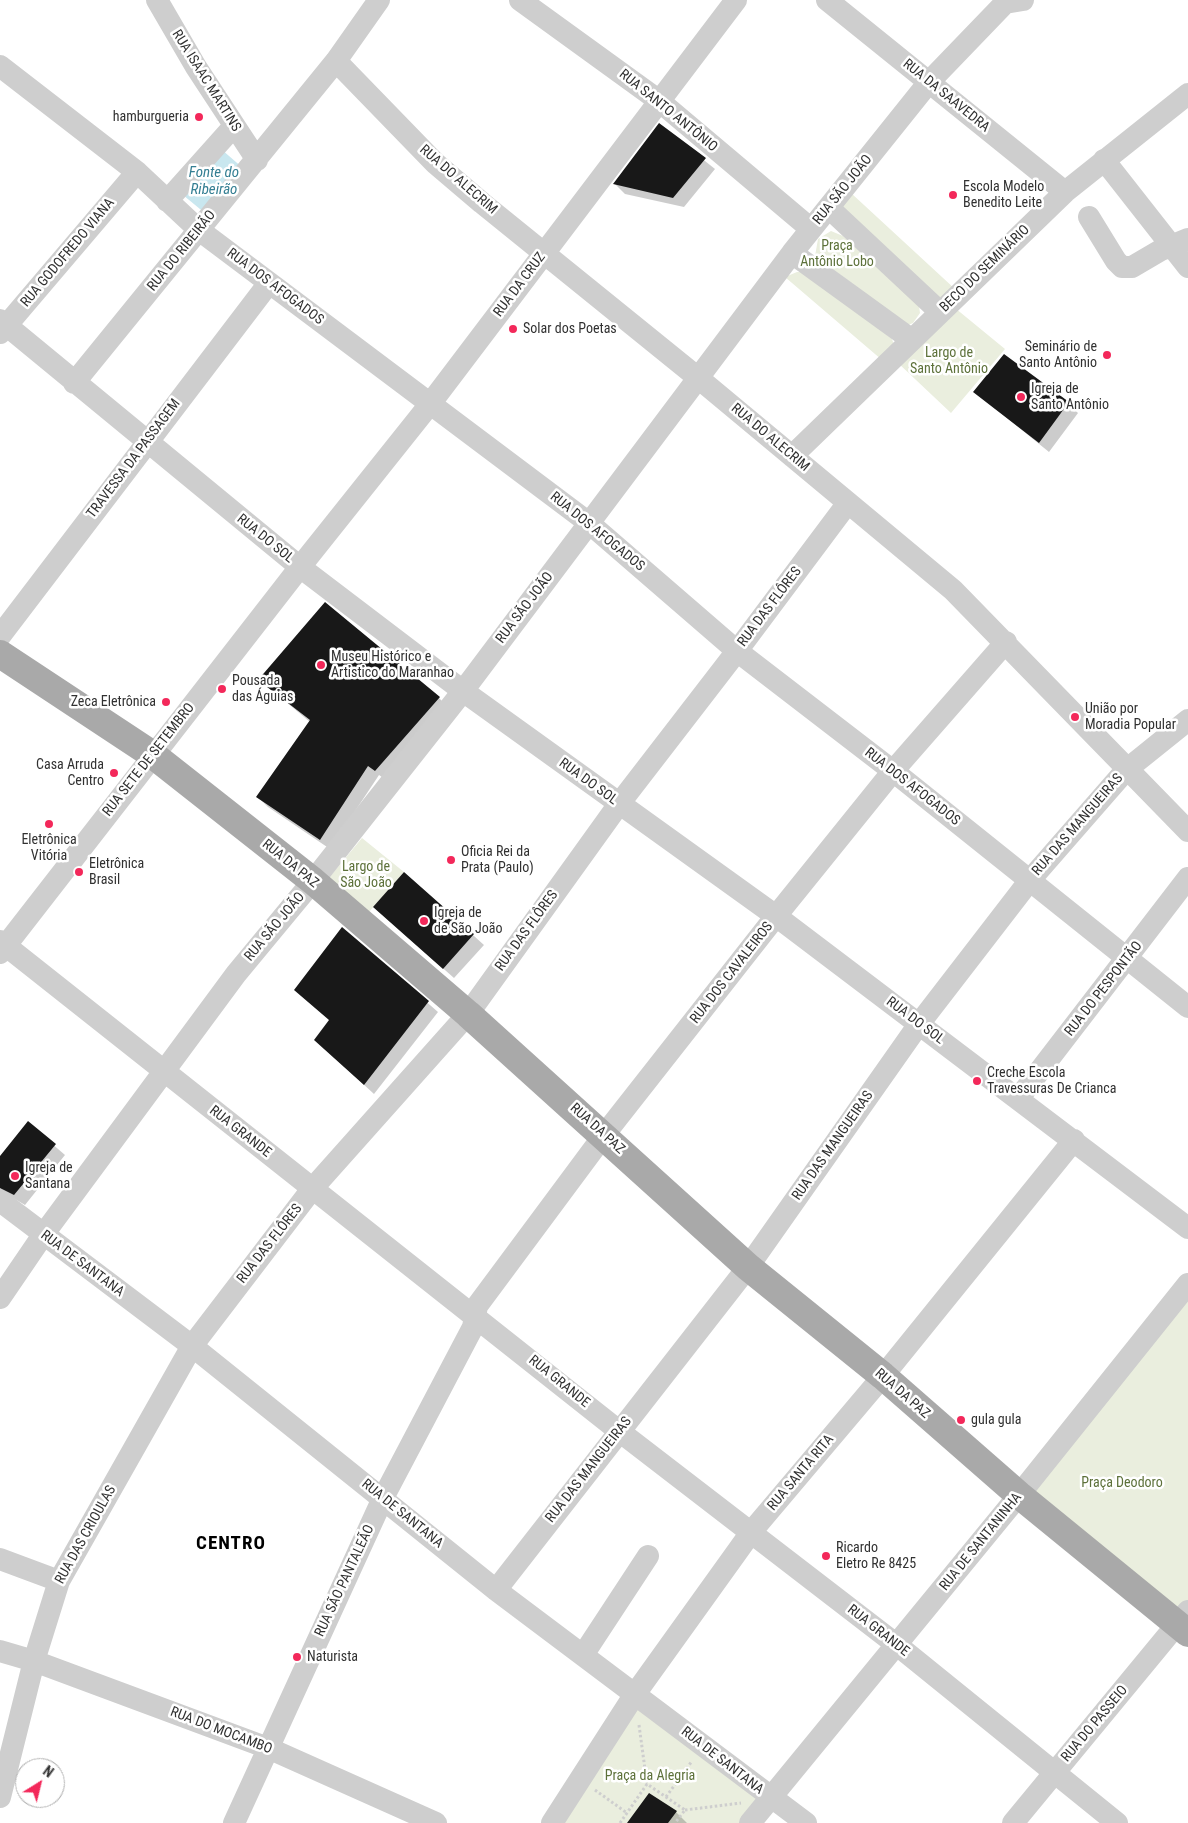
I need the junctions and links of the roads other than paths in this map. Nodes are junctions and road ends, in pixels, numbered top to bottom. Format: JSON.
{"nodes":[{"id":1,"x":157,"y":0,"type":"edge"},
{"id":2,"x":379,"y":0,"type":"edge"},
{"id":3,"x":520,"y":0,"type":"edge"},
{"id":4,"x":736,"y":0,"type":"edge"},
{"id":5,"x":827,"y":0,"type":"edge"},
{"id":6,"x":1011,"y":1,"type":"edge"},
{"id":7,"x":336,"y":60,"type":"junction"},
{"id":8,"x":0,"y":66,"type":"edge"},
{"id":9,"x":929,"y":82,"type":"junction"},
{"id":10,"x":1188,"y":94,"type":"edge"},
{"id":11,"x":658,"y":100,"type":"junction"},
{"id":12,"x":234,"y":126,"type":"junction"},
{"id":13,"x":257,"y":160,"type":"junction"},
{"id":14,"x":1104,"y":160,"type":"junction"},
{"id":15,"x":137,"y":172,"type":"junction"},
{"id":16,"x":1065,"y":192,"type":"junction"},
{"id":17,"x":167,"y":201,"type":"junction"},
{"id":18,"x":828,"y":208,"type":"junction"},
{"id":19,"x":1089,"y":218,"type":"dead end"},
{"id":20,"x":811,"y":229,"type":"junction"},
{"id":21,"x":199,"y":230,"type":"junction"},
{"id":22,"x":1180,"y":242,"type":"edge"},
{"id":23,"x":544,"y":252,"type":"junction"},
{"id":24,"x":792,"y":253,"type":"junction"},
{"id":25,"x":1188,"y":267,"type":"edge"},
{"id":26,"x":269,"y":283,"type":"junction"},
{"id":27,"x":940,"y":312,"type":"junction"},
{"id":28,"x":2,"y":326,"type":"edge"},
{"id":29,"x":912,"y":340,"type":"junction"},
{"id":30,"x":697,"y":377,"type":"junction"},
{"id":31,"x":74,"y":383,"type":"junction"},
{"id":32,"x":430,"y":404,"type":"junction"},
{"id":33,"x":146,"y":442,"type":"junction"},
{"id":34,"x":792,"y":456,"type":"junction"},
{"id":35,"x":847,"y":504,"type":"junction"},
{"id":36,"x":589,"y":523,"type":"junction"},
{"id":37,"x":300,"y":567,"type":"junction"},
{"id":38,"x":0,"y":636,"type":"edge"},
{"id":39,"x":1006,"y":642,"type":"junction"},
{"id":40,"x":737,"y":651,"type":"junction"},
{"id":41,"x":0,"y":654,"type":"edge"},
{"id":42,"x":463,"y":691,"type":"junction"},
{"id":43,"x":1188,"y":720,"type":"edge"},
{"id":44,"x":153,"y":755,"type":"junction"},
{"id":45,"x":1126,"y":770,"type":"junction"},
{"id":46,"x":893,"y":771,"type":"junction"},
{"id":47,"x":619,"y":804,"type":"junction"},
{"id":48,"x":1188,"y":831,"type":"edge"},
{"id":49,"x":1188,"y":878,"type":"edge"},
{"id":50,"x":1030,"y":880,"type":"junction"},
{"id":51,"x":312,"y":881,"type":"junction"},
{"id":52,"x":776,"y":916,"type":"junction"},
{"id":53,"x":2,"y":947,"type":"edge"},
{"id":54,"x":1127,"y":958,"type":"junction"},
{"id":55,"x":1188,"y":1007,"type":"edge"},
{"id":56,"x":468,"y":1014,"type":"junction"},
{"id":57,"x":919,"y":1024,"type":"junction"},
{"id":58,"x":163,"y":1071,"type":"junction"},
{"id":59,"x":1018,"y":1099,"type":"junction"},
{"id":60,"x":604,"y":1135,"type":"junction"},
{"id":61,"x":1074,"y":1140,"type":"junction"},
{"id":62,"x":312,"y":1189,"type":"junction"},
{"id":63,"x":0,"y":1201,"type":"edge"},
{"id":64,"x":1188,"y":1228,"type":"edge"},
{"id":65,"x":43,"y":1236,"type":"junction"},
{"id":66,"x":748,"y":1267,"type":"junction"},
{"id":67,"x":1188,"y":1284,"type":"edge"},
{"id":68,"x":0,"y":1298,"type":"edge"},
{"id":69,"x":476,"y":1316,"type":"junction"},
{"id":70,"x":192,"y":1346,"type":"junction"},
{"id":71,"x":882,"y":1376,"type":"junction"},
{"id":72,"x":619,"y":1431,"type":"junction"},
{"id":73,"x":1019,"y":1495,"type":"junction"},
{"id":74,"x":384,"y":1498,"type":"junction"},
{"id":75,"x":752,"y":1531,"type":"junction"},
{"id":76,"x":648,"y":1556,"type":"dead end"},
{"id":77,"x":0,"y":1559,"type":"edge"},
{"id":78,"x":59,"y":1581,"type":"junction"},
{"id":79,"x":496,"y":1590,"type":"junction"},
{"id":80,"x":1184,"y":1623,"type":"edge"},
{"id":81,"x":897,"y":1645,"type":"junction"},
{"id":82,"x":0,"y":1651,"type":"edge"},
{"id":83,"x":583,"y":1655,"type":"junction"},
{"id":84,"x":34,"y":1661,"type":"junction"},
{"id":85,"x":635,"y":1694,"type":"junction"},
{"id":86,"x":268,"y":1748,"type":"junction"},
{"id":87,"x":1054,"y":1773,"type":"junction"},
{"id":88,"x":0,"y":1797,"type":"edge"},
{"id":89,"x":757,"y":1808,"type":"edge"},
{"id":90,"x":234,"y":1823,"type":"edge"},
{"id":91,"x":436,"y":1823,"type":"edge"},
{"id":92,"x":552,"y":1823,"type":"edge"},
{"id":93,"x":806,"y":1823,"type":"edge"},
{"id":94,"x":1013,"y":1823,"type":"edge"},
{"id":95,"x":1117,"y":1823,"type":"edge"}],
"edges":[{"from":1,"to":12,"type":"street","name":"RUA ISAAC MARTINS"},
{"from":2,"to":7,"type":"street","name":"RUA DO RIBEIRÃO"},
{"from":3,"to":11,"type":"street","name":"RUA SANTO ANTÔNIO"},
{"from":4,"to":11,"type":"street","name":"RUA DA CRUZ"},
{"from":5,"to":9,"type":"street","name":"RUA DA SAAVEDRA"},
{"from":6,"to":9,"type":"street","name":"RUA SÃO JOÃO"},
{"from":7,"to":13,"type":"street","name":"RUA DO RIBEIRÃO"},
{"from":7,"to":23,"type":"street","name":"RUA DO ALECRIM"},
{"from":8,"to":15,"type":"street","name":"RUA DOS AFOGADOS"},
{"from":9,"to":16,"type":"street","name":"RUA DA SAAVEDRA"},
{"from":9,"to":18,"type":"street","name":"RUA SÃO JOÃO"},
{"from":10,"to":14,"type":"street","name":"BECO DO SEMINÁRIO"},
{"from":11,"to":20,"type":"street","name":"RUA SANTO ANTÔNIO"},
{"from":11,"to":23,"type":"street","name":"RUA DA CRUZ"},
{"from":12,"to":13,"type":"street","name":"RUA ISAAC MARTINS"},
{"from":12,"to":17,"type":"street"},
{"from":13,"to":21,"type":"street","name":"RUA DO RIBEIRÃO"},
{"from":14,"to":16,"type":"street","name":"BECO DO SEMINÁRIO"},
{"from":14,"to":22,"type":"street"},
{"from":15,"to":17,"type":"street","name":"RUA DOS AFOGADOS"},
{"from":15,"to":28,"type":"street","name":"RUA GODOFREDO VIANA"},
{"from":16,"to":27,"type":"street","name":"BECO DO SEMINÁRIO"},
{"from":17,"to":21,"type":"street","name":"RUA DOS AFOGADOS"},
{"from":18,"to":20,"type":"street","name":"RUA SÃO JOÃO"},
{"from":18,"to":27,"type":"street"},
{"from":19,"to":22,"type":"street"},
{"from":20,"to":24,"type":"street","name":"RUA SÃO JOÃO"},
{"from":21,"to":26,"type":"street","name":"RUA DOS AFOGADOS"},
{"from":21,"to":31,"type":"street","name":"RUA DO RIBEIRÃO"},
{"from":22,"to":25,"type":"street"},
{"from":23,"to":30,"type":"street","name":"RUA DO ALECRIM"},
{"from":23,"to":32,"type":"street","name":"RUA DA CRUZ"},
{"from":24,"to":29,"type":"street"},
{"from":24,"to":30,"type":"street","name":"RUA SÃO JOÃO"},
{"from":26,"to":32,"type":"street","name":"RUA DOS AFOGADOS"},
{"from":26,"to":33,"type":"street","name":"TRAVESSA DA PASSAGEM"},
{"from":27,"to":29,"type":"street","name":"BECO DO SEMINÁRIO"},
{"from":28,"to":31,"type":"street","name":"RUA DO SOL"},
{"from":29,"to":34,"type":"street","name":"BECO DO SEMINÁRIO"},
{"from":30,"to":34,"type":"street","name":"RUA DO ALECRIM"},
{"from":30,"to":36,"type":"street","name":"RUA SÃO JOÃO"},
{"from":31,"to":33,"type":"street","name":"RUA DO SOL"},
{"from":32,"to":36,"type":"street","name":"RUA DOS AFOGADOS"},
{"from":32,"to":37,"type":"street","name":"RUA DA CRUZ"},
{"from":33,"to":37,"type":"street","name":"RUA DO SOL"},
{"from":33,"to":38,"type":"street","name":"TRAVESSA DA PASSAGEM"},
{"from":34,"to":35,"type":"street","name":"RUA DO ALECRIM"},
{"from":35,"to":39,"type":"street","name":"RUA DO ALECRIM"},
{"from":35,"to":40,"type":"street","name":"RUA DAS FLÔRES"},
{"from":36,"to":40,"type":"street","name":"RUA DOS AFOGADOS"},
{"from":36,"to":42,"type":"street","name":"RUA SÃO JOÃO"},
{"from":37,"to":42,"type":"street","name":"RUA DO SOL"},
{"from":37,"to":44,"type":"street","name":"RUA SETE DE SETEMBRO"},
{"from":39,"to":45,"type":"street","name":"RUA DO ALECRIM"},
{"from":39,"to":46,"type":"street","name":"RUA DOS CAVALEIROS"},
{"from":40,"to":46,"type":"street","name":"RUA DOS AFOGADOS"},
{"from":40,"to":47,"type":"street","name":"RUA DAS FLÔRES"},
{"from":41,"to":44,"type":"main road","name":"RUA DA PAZ"},
{"from":42,"to":47,"type":"street","name":"RUA DO SOL"},
{"from":42,"to":51,"type":"street","name":"RUA SÃO JOÃO"},
{"from":43,"to":45,"type":"street","name":"RUA DAS MANGUEIRAS"},
{"from":44,"to":51,"type":"main road","name":"RUA DA PAZ"},
{"from":44,"to":53,"type":"street","name":"RUA SETE DE SETEMBRO"},
{"from":45,"to":48,"type":"street","name":"RUA DO ALECRIM"},
{"from":45,"to":50,"type":"street","name":"RUA DAS MANGUEIRAS"},
{"from":46,"to":50,"type":"street","name":"RUA DOS AFOGADOS"},
{"from":46,"to":52,"type":"street","name":"RUA DOS CAVALEIROS"},
{"from":47,"to":52,"type":"street","name":"RUA DO SOL"},
{"from":47,"to":56,"type":"street","name":"RUA DAS FLÔRES"},
{"from":49,"to":54,"type":"street","name":"RUA DO PESPONTÃO"},
{"from":50,"to":54,"type":"street","name":"RUA DOS AFOGADOS"},
{"from":50,"to":57,"type":"street","name":"RUA DAS MANGUEIRAS"},
{"from":51,"to":56,"type":"main road","name":"RUA DA PAZ"},
{"from":51,"to":58,"type":"street","name":"RUA SÃO JOÃO"},
{"from":52,"to":57,"type":"street","name":"RUA DO SOL"},
{"from":52,"to":60,"type":"street","name":"RUA DOS CAVALEIROS"},
{"from":53,"to":58,"type":"street","name":"RUA GRANDE"},
{"from":54,"to":55,"type":"street","name":"RUA DOS AFOGADOS"},
{"from":54,"to":59,"type":"street","name":"RUA DO PESPONTÃO"},
{"from":56,"to":60,"type":"main road","name":"RUA DA PAZ"},
{"from":56,"to":62,"type":"street","name":"RUA DAS FLÔRES"},
{"from":57,"to":59,"type":"street","name":"RUA DO SOL"},
{"from":57,"to":66,"type":"street","name":"RUA DAS MANGUEIRAS"},
{"from":58,"to":62,"type":"street","name":"RUA GRANDE"},
{"from":58,"to":65,"type":"street","name":"RUA SÃO JOÃO"},
{"from":59,"to":61,"type":"street","name":"RUA DO SOL"},
{"from":60,"to":66,"type":"main road","name":"RUA DA PAZ"},
{"from":60,"to":69,"type":"street","name":"RUA DOS CAVALEIROS"},
{"from":61,"to":64,"type":"street","name":"RUA DO SOL"},
{"from":61,"to":71,"type":"street","name":"RUA SANTA RITA"},
{"from":62,"to":69,"type":"street","name":"RUA GRANDE"},
{"from":62,"to":70,"type":"street","name":"RUA DAS FLÔRES"},
{"from":63,"to":65,"type":"street","name":"RUA DE SANTANA"},
{"from":65,"to":68,"type":"street","name":"RUA SÃO JOÃO"},
{"from":65,"to":70,"type":"street","name":"RUA DE SANTANA"},
{"from":66,"to":71,"type":"main road","name":"RUA DA PAZ"},
{"from":66,"to":72,"type":"street","name":"RUA DAS MANGUEIRAS"},
{"from":67,"to":73,"type":"street","name":"RUA DE SANTANINHA"},
{"from":69,"to":72,"type":"street","name":"RUA GRANDE"},
{"from":69,"to":74,"type":"street","name":"RUA SÃO PANTALEÃO"},
{"from":70,"to":74,"type":"street","name":"RUA DE SANTANA"},
{"from":70,"to":78,"type":"street","name":"RUA DAS CRIOULAS"},
{"from":71,"to":73,"type":"main road","name":"RUA DA PAZ"},
{"from":71,"to":75,"type":"street","name":"RUA SANTA RITA"},
{"from":72,"to":75,"type":"street","name":"RUA GRANDE"},
{"from":72,"to":79,"type":"street","name":"RUA DAS MANGUEIRAS"},
{"from":73,"to":80,"type":"main road","name":"RUA DA PAZ"},
{"from":73,"to":81,"type":"street","name":"RUA DE SANTANINHA"},
{"from":74,"to":79,"type":"street","name":"RUA DE SANTANA"},
{"from":74,"to":86,"type":"street","name":"RUA SÃO PANTALEÃO"},
{"from":75,"to":81,"type":"street","name":"RUA GRANDE"},
{"from":75,"to":85,"type":"street","name":"RUA SANTA RITA"},
{"from":76,"to":83,"type":"street"},
{"from":77,"to":78,"type":"street"},
{"from":78,"to":84,"type":"street","name":"RUA DAS CRIOULAS"},
{"from":79,"to":83,"type":"street","name":"RUA DE SANTANA"},
{"from":80,"to":87,"type":"street","name":"RUA DO PASSEIO"},
{"from":81,"to":87,"type":"street","name":"RUA GRANDE"},
{"from":81,"to":89,"type":"street","name":"RUA DE SANTANINHA"},
{"from":82,"to":84,"type":"street","name":"RUA DO MOCAMBO"},
{"from":83,"to":85,"type":"street","name":"RUA DE SANTANA"},
{"from":84,"to":86,"type":"street","name":"RUA DO MOCAMBO"},
{"from":84,"to":88,"type":"street","name":"RUA DAS CRIOULAS"},
{"from":85,"to":89,"type":"street","name":"RUA DE SANTANA"},
{"from":85,"to":92,"type":"street","name":"RUA SANTA RITA"},
{"from":86,"to":90,"type":"street","name":"RUA SÃO PANTALEÃO"},
{"from":86,"to":91,"type":"street","name":"RUA DO MOCAMBO"},
{"from":87,"to":94,"type":"street","name":"RUA DO PASSEIO"},
{"from":87,"to":95,"type":"street","name":"RUA GRANDE"},
{"from":89,"to":93,"type":"street","name":"RUA DE SANTANA"}]}
